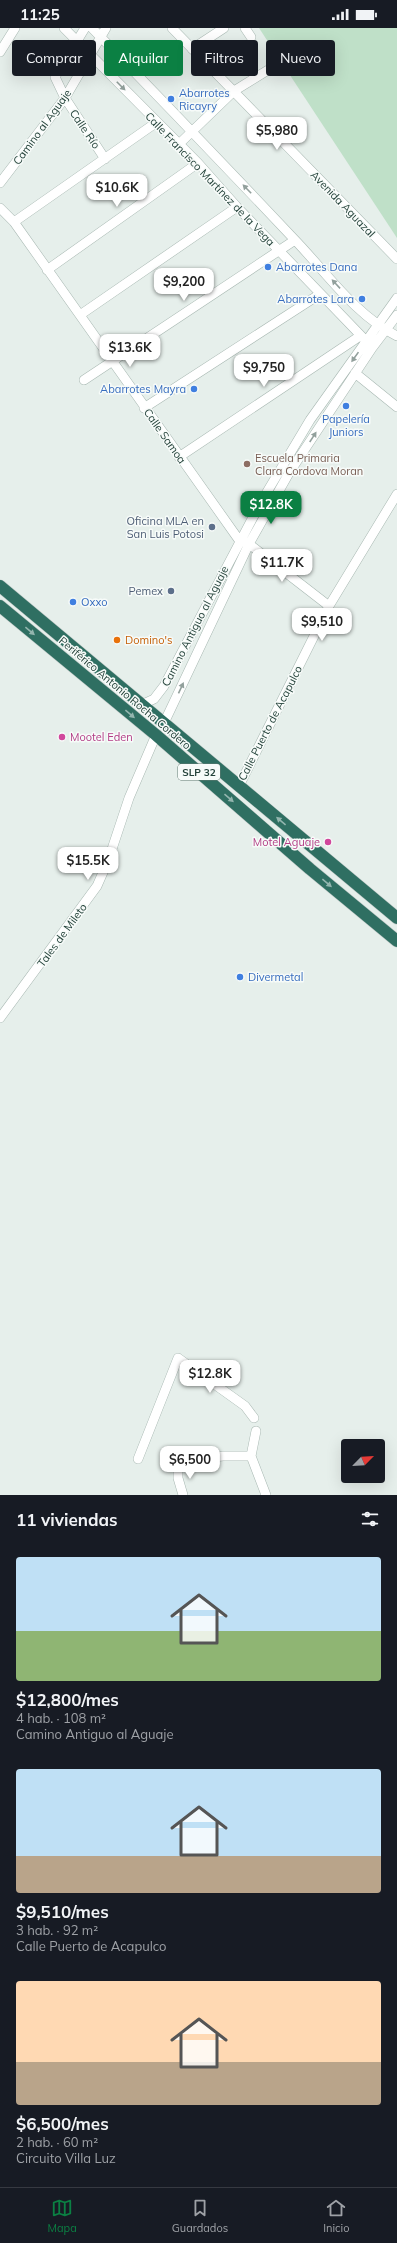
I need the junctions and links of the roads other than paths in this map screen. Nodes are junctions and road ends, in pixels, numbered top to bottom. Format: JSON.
{"nodes":[{"id":1,"x":15,"y":28,"type":"edge"},
{"id":2,"x":64,"y":28,"type":"edge"},
{"id":3,"x":85,"y":28,"type":"edge"},
{"id":4,"x":92,"y":28,"type":"edge"},
{"id":5,"x":106,"y":28,"type":"edge"},
{"id":6,"x":172,"y":28,"type":"edge"},
{"id":7,"x":224,"y":28,"type":"edge"},
{"id":8,"x":246,"y":28,"type":"edge"},
{"id":9,"x":100,"y":36,"type":"junction"},
{"id":10,"x":251,"y":37,"type":"dead end"},
{"id":11,"x":76,"y":40,"type":"edge"},
{"id":12,"x":78,"y":40,"type":"edge"},
{"id":13,"x":206,"y":40,"type":"edge"},
{"id":14,"x":96,"y":43,"type":"edge"},
{"id":15,"x":1,"y":46,"type":"edge"},
{"id":16,"x":191,"y":48,"type":"edge"},
{"id":17,"x":96,"y":60,"type":"edge"},
{"id":18,"x":266,"y":71,"type":"edge"},
{"id":19,"x":78,"y":76,"type":"edge"},
{"id":20,"x":218,"y":76,"type":"edge"},
{"id":21,"x":55,"y":77,"type":"edge"},
{"id":22,"x":234,"y":92,"type":"junction"},
{"id":23,"x":65,"y":98,"type":"junction"},
{"id":24,"x":157,"y":122,"type":"junction"},
{"id":25,"x":192,"y":132,"type":"junction"},
{"id":26,"x":179,"y":144,"type":"junction"},
{"id":27,"x":105,"y":159,"type":"junction"},
{"id":28,"x":198,"y":163,"type":"junction"},
{"id":29,"x":0,"y":183,"type":"edge"},
{"id":30,"x":237,"y":207,"type":"junction"},
{"id":31,"x":0,"y":208,"type":"edge"},
{"id":32,"x":14,"y":222,"type":"junction"},
{"id":33,"x":295,"y":240,"type":"junction"},
{"id":34,"x":280,"y":252,"type":"junction"},
{"id":35,"x":397,"y":259,"type":"edge"},
{"id":36,"x":47,"y":270,"type":"junction"},
{"id":37,"x":320,"y":294,"type":"junction"},
{"id":38,"x":397,"y":298,"type":"edge"},
{"id":39,"x":80,"y":314,"type":"junction"},
{"id":40,"x":397,"y":315,"type":"edge"},
{"id":41,"x":381,"y":327,"type":"junction"},
{"id":42,"x":397,"y":336,"type":"edge"},
{"id":43,"x":366,"y":342,"type":"junction"},
{"id":44,"x":112,"y":361,"type":"junction"},
{"id":45,"x":355,"y":373,"type":"junction"},
{"id":46,"x":84,"y":380,"type":"dead end"},
{"id":47,"x":397,"y":407,"type":"edge"},
{"id":48,"x":144,"y":408,"type":"junction"},
{"id":49,"x":179,"y":457,"type":"junction"},
{"id":50,"x":397,"y":494,"type":"edge"},
{"id":51,"x":239,"y":540,"type":"junction"},
{"id":52,"x":249,"y":544,"type":"junction"},
{"id":53,"x":0,"y":586,"type":"edge"},
{"id":54,"x":0,"y":606,"type":"edge"},
{"id":55,"x":329,"y":606,"type":"junction"},
{"id":56,"x":141,"y":705,"type":"junction"},
{"id":57,"x":164,"y":723,"type":"junction"},
{"id":58,"x":156,"y":735,"type":"junction"},
{"id":59,"x":239,"y":786,"type":"junction"},
{"id":60,"x":397,"y":918,"type":"edge"},
{"id":61,"x":397,"y":941,"type":"edge"},
{"id":62,"x":0,"y":1018,"type":"edge"},
{"id":63,"x":254,"y":1418,"type":"dead end"},
{"id":64,"x":256,"y":1431,"type":"dead end"},
{"id":65,"x":251,"y":1456,"type":"junction"},
{"id":66,"x":138,"y":1460,"type":"dead end"},
{"id":67,"x":184,"y":1495,"type":"edge"},
{"id":68,"x":266,"y":1495,"type":"edge"}],
"edges":[{"from":1,"to":15,"type":"street"},
{"from":2,"to":11,"type":"street","name":"Calle Francisco Martínez de la Vega"},
{"from":3,"to":12,"type":"street","name":"Camino al Aguaje"},
{"from":4,"to":9,"type":"street","name":"Calle Francisco Martínez de la Vega"},
{"from":5,"to":9,"type":"street","name":"Camino al Aguaje"},
{"from":6,"to":16,"type":"street","name":"Avenida Aguazal"},
{"from":7,"to":13,"type":"street"},
{"from":8,"to":10,"type":"street"},
{"from":9,"to":14,"type":"street","name":"Camino al Aguaje"},
{"from":9,"to":25,"type":"street","name":"Calle Francisco Martínez de la Vega"},
{"from":17,"to":24,"type":"street","name":"Calle Francisco Martínez de la Vega","one_way":true},
{"from":18,"to":22,"type":"street"},
{"from":19,"to":23,"type":"street","name":"Camino al Aguaje"},
{"from":20,"to":22,"type":"street","name":"Avenida Aguazal"},
{"from":21,"to":23,"type":"street","name":"Calle Río"},
{"from":22,"to":25,"type":"street"},
{"from":22,"to":35,"type":"street","name":"Avenida Aguazal"},
{"from":23,"to":27,"type":"street","name":"Calle Río"},
{"from":23,"to":29,"type":"street","name":"Camino al Aguaje"},
{"from":24,"to":26,"type":"street","name":"Calle Francisco Martínez de la Vega"},
{"from":24,"to":27,"type":"street"},
{"from":25,"to":26,"type":"street"},
{"from":33,"to":25,"type":"street","name":"Calle Francisco Martínez de la Vega","one_way":true},
{"from":26,"to":28,"type":"street","name":"Calle Francisco Martínez de la Vega"},
{"from":27,"to":32,"type":"street"},
{"from":28,"to":30,"type":"street","name":"Calle Francisco Martínez de la Vega"},
{"from":28,"to":36,"type":"street"},
{"from":30,"to":34,"type":"street","name":"Calle Francisco Martínez de la Vega"},
{"from":30,"to":39,"type":"street"},
{"from":31,"to":32,"type":"street","name":"Calle Samoa"},
{"from":32,"to":36,"type":"street","name":"Calle Samoa"},
{"from":33,"to":34,"type":"street"},
{"from":41,"to":33,"type":"street","name":"Calle Francisco Martínez de la Vega","one_way":true},
{"from":34,"to":37,"type":"street","name":"Calle Francisco Martínez de la Vega"},
{"from":34,"to":44,"type":"street"},
{"from":36,"to":39,"type":"street","name":"Calle Samoa"},
{"from":37,"to":43,"type":"street","name":"Calle Francisco Martínez de la Vega"},
{"from":37,"to":48,"type":"street"},
{"from":38,"to":41,"type":"street","name":"Camino Antiguo al Aguaje"},
{"from":39,"to":44,"type":"street","name":"Calle Samoa"},
{"from":40,"to":41,"type":"street","name":"Camino Antiguo al Aguaje"},
{"from":41,"to":42,"type":"street","name":"Calle Francisco Martínez de la Vega"},
{"from":41,"to":43,"type":"street","name":"Camino Antiguo al Aguaje"},
{"from":43,"to":45,"type":"street","name":"Camino Antiguo al Aguaje"},
{"from":43,"to":49,"type":"street"},
{"from":43,"to":51,"type":"street","name":"Camino Antiguo al Aguaje","one_way":true},
{"from":44,"to":46,"type":"street"},
{"from":44,"to":48,"type":"street","name":"Calle Samoa"},
{"from":45,"to":47,"type":"street"},
{"from":52,"to":45,"type":"street","name":"Camino Antiguo al Aguaje","one_way":true},
{"from":48,"to":49,"type":"street","name":"Calle Samoa"},
{"from":49,"to":51,"type":"street","name":"Calle Samoa"},
{"from":50,"to":55,"type":"street","name":"Calle Puerto de Acapulco"},
{"from":51,"to":52,"type":"street"},
{"from":51,"to":56,"type":"street","name":"Camino Antiguo al Aguaje"},
{"from":52,"to":55,"type":"street"},
{"from":57,"to":52,"type":"street","name":"Camino Antiguo al Aguaje","one_way":true},
{"from":53,"to":56,"type":"highway","name":"Periférico Antonio Rocha Cordero","number":"SLP 32"},
{"from":54,"to":58,"type":"highway","name":"Periférico Antonio Rocha Cordero","number":"SLP 32","one_way":true},
{"from":55,"to":59,"type":"street","name":"Calle Puerto de Acapulco"},
{"from":56,"to":57,"type":"highway","name":"Periférico Antonio Rocha Cordero","number":"SLP 32"},
{"from":57,"to":59,"type":"highway","name":"Periférico Antonio Rocha Cordero","number":"SLP 32"},
{"from":58,"to":61,"type":"highway","name":"Periférico Antonio Rocha Cordero","number":"SLP 32","one_way":true},
{"from":58,"to":62,"type":"street","name":"Tales de Mileto"},
{"from":60,"to":59,"type":"highway","name":"Periférico Antonio Rocha Cordero","number":"SLP 32","one_way":true},
{"from":63,"to":66,"type":"street"},
{"from":64,"to":65,"type":"street"},
{"from":65,"to":67,"type":"street"},
{"from":65,"to":68,"type":"street"}]}
